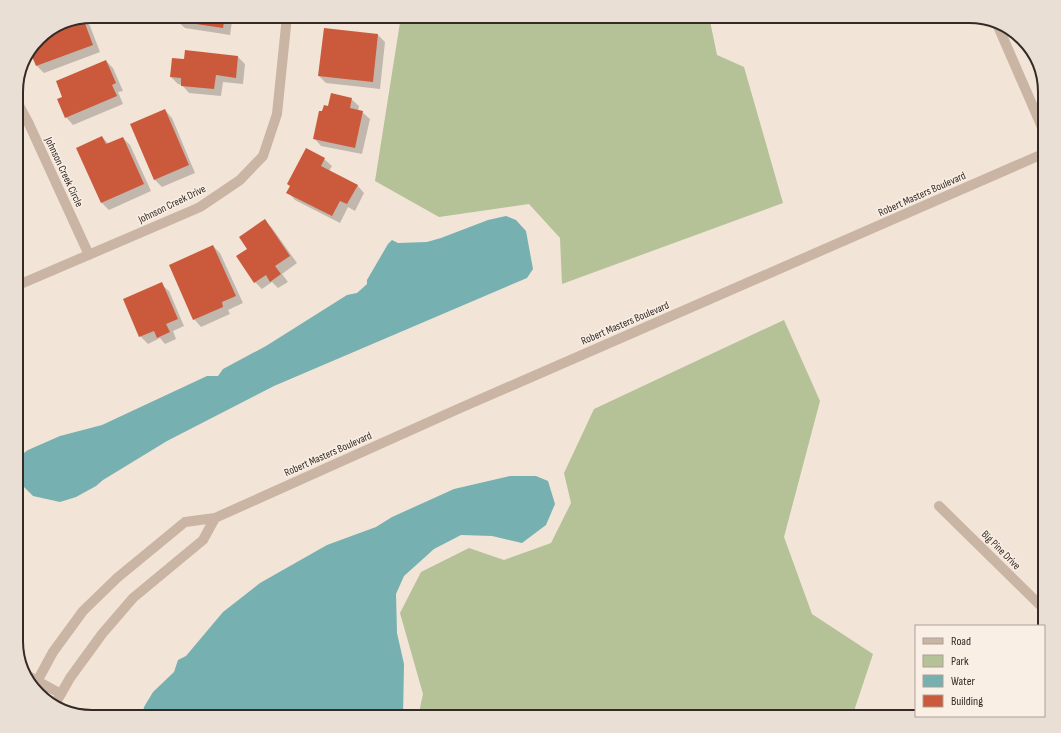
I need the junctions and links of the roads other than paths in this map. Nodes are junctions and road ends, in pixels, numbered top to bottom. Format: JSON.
{"nodes":[{"id":1,"x":286,"y":23,"type":"edge"},
{"id":2,"x":1000,"y":30,"type":"edge"},
{"id":3,"x":23,"y":113,"type":"edge"},
{"id":4,"x":1038,"y":118,"type":"edge"},
{"id":5,"x":1038,"y":156,"type":"edge"},
{"id":6,"x":89,"y":255,"type":"junction"},
{"id":7,"x":23,"y":283,"type":"edge"},
{"id":8,"x":939,"y":506,"type":"dead end"},
{"id":9,"x":215,"y":518,"type":"junction"},
{"id":10,"x":1038,"y":603,"type":"edge"},
{"id":11,"x":37,"y":683,"type":"edge"},
{"id":12,"x":39,"y":685,"type":"edge"},
{"id":13,"x":61,"y":694,"type":"junction"},
{"id":14,"x":57,"y":700,"type":"edge"}],
"edges":[{"from":1,"to":6,"type":"street","name":"Johnson Creek Drive"},
{"from":2,"to":4,"type":"street"},
{"from":3,"to":6,"type":"street","name":"Johnson Creek Circle"},
{"from":5,"to":9,"type":"street","name":"Robert Masters Boulevard"},
{"from":6,"to":7,"type":"street","name":"Johnson Creek Drive"},
{"from":8,"to":10,"type":"street","name":"Big Pine Drive"},
{"from":9,"to":11,"type":"street","name":"Robert Masters Boulevard"},
{"from":9,"to":13,"type":"street"},
{"from":12,"to":13,"type":"street"},
{"from":13,"to":14,"type":"street"}]}
